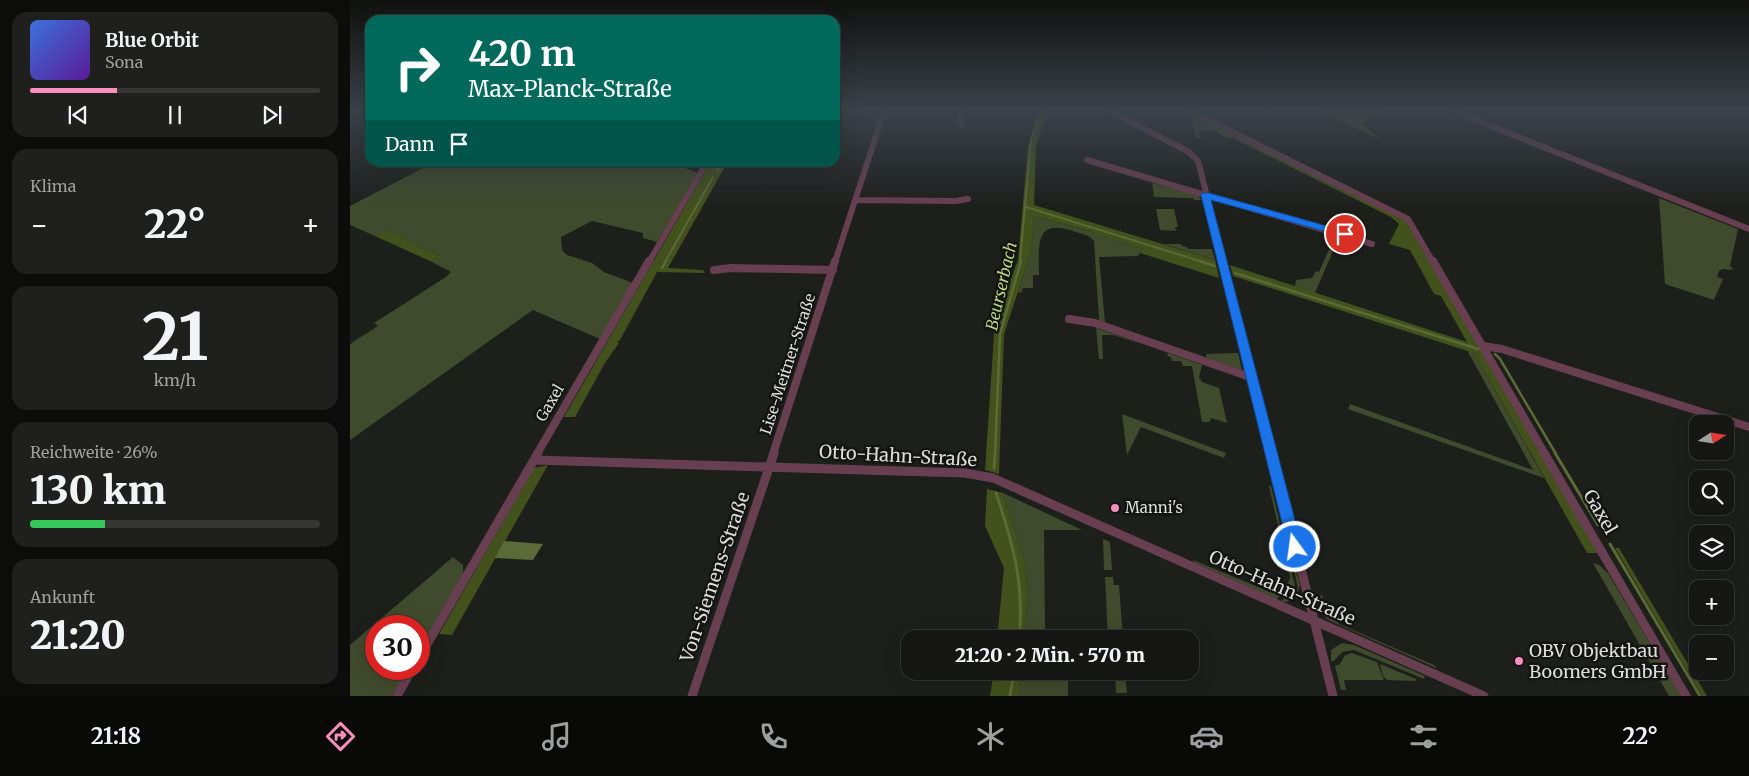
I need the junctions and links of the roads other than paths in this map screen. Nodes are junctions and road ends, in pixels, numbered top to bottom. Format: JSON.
{"nodes":[{"id":1,"x":874,"y":143,"type":"edge"},
{"id":2,"x":1171,"y":143,"type":"edge"},
{"id":3,"x":1256,"y":143,"type":"edge"},
{"id":4,"x":1535,"y":143,"type":"edge"},
{"id":5,"x":1087,"y":160,"type":"dead end"},
{"id":6,"x":704,"y":167,"type":"edge"},
{"id":7,"x":1206,"y":195,"type":"junction"},
{"id":8,"x":968,"y":199,"type":"dead end"},
{"id":9,"x":856,"y":200,"type":"junction"},
{"id":10,"x":1749,"y":228,"type":"edge"},
{"id":11,"x":1372,"y":244,"type":"dead end"},
{"id":12,"x":714,"y":270,"type":"dead end"},
{"id":13,"x":833,"y":270,"type":"junction"},
{"id":14,"x":1069,"y":318,"type":"dead end"},
{"id":15,"x":1483,"y":346,"type":"junction"},
{"id":16,"x":1253,"y":378,"type":"junction"},
{"id":17,"x":1749,"y":427,"type":"edge"},
{"id":18,"x":534,"y":460,"type":"junction"},
{"id":19,"x":769,"y":468,"type":"junction"},
{"id":20,"x":1314,"y":620,"type":"junction"},
{"id":21,"x":430,"y":639,"type":"edge"},
{"id":22,"x":406,"y":680,"type":"edge"},
{"id":23,"x":397,"y":696,"type":"edge"},
{"id":24,"x":692,"y":696,"type":"edge"},
{"id":25,"x":1333,"y":696,"type":"edge"},
{"id":26,"x":1484,"y":696,"type":"edge"},
{"id":27,"x":1686,"y":696,"type":"edge"}],
"edges":[{"from":1,"to":9,"type":"street","name":"Lise-Meitner-Straße"},
{"from":2,"to":7,"type":"street"},
{"from":3,"to":15,"type":"street","name":"Gaxel"},
{"from":4,"to":10,"type":"street"},
{"from":5,"to":7,"type":"street"},
{"from":6,"to":18,"type":"street","name":"Gaxel"},
{"from":7,"to":11,"type":"street"},
{"from":7,"to":16,"type":"street"},
{"from":8,"to":9,"type":"street"},
{"from":9,"to":13,"type":"street","name":"Lise-Meitner-Straße"},
{"from":12,"to":13,"type":"street","name":"Lise-Meitner-Straße"},
{"from":13,"to":19,"type":"street","name":"Lise-Meitner-Straße"},
{"from":14,"to":16,"type":"street"},
{"from":15,"to":17,"type":"street"},
{"from":15,"to":27,"type":"street","name":"Gaxel"},
{"from":16,"to":20,"type":"street"},
{"from":18,"to":19,"type":"street","name":"Otto-Hahn-Straße"},
{"from":18,"to":21,"type":"street","name":"Gaxel"},
{"from":19,"to":20,"type":"street","name":"Otto-Hahn-Straße"},
{"from":19,"to":24,"type":"street","name":"Von-Siemens-Straße"},
{"from":20,"to":25,"type":"street"},
{"from":20,"to":26,"type":"street","name":"Otto-Hahn-Straße"},
{"from":22,"to":23,"type":"street"}]}
